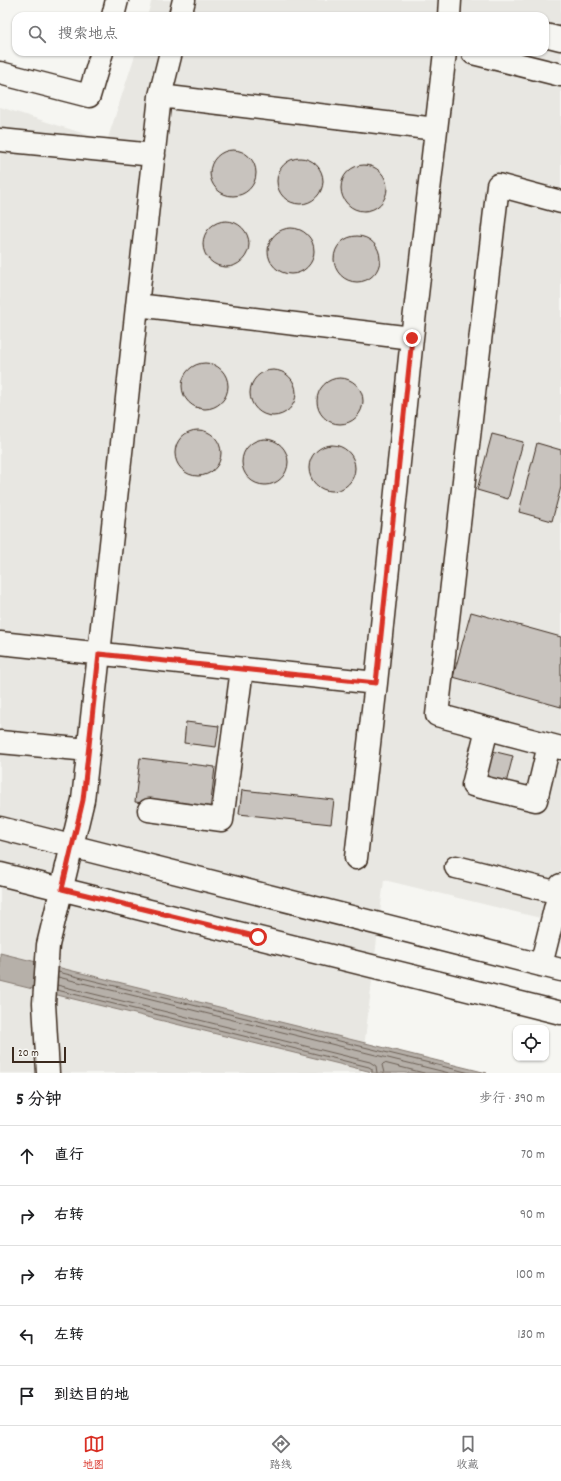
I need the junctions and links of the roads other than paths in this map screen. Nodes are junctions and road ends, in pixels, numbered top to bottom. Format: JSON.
{"nodes":[{"id":1,"x":118,"y":0,"type":"edge"},
{"id":2,"x":184,"y":0,"type":"edge"},
{"id":3,"x":450,"y":0,"type":"edge"},
{"id":4,"x":114,"y":12,"type":"edge"},
{"id":5,"x":181,"y":12,"type":"edge"},
{"id":6,"x":448,"y":12,"type":"edge"},
{"id":7,"x":549,"y":36,"type":"edge"},
{"id":8,"x":561,"y":39,"type":"edge"},
{"id":9,"x":101,"y":56,"type":"edge"},
{"id":10,"x":170,"y":56,"type":"edge"},
{"id":11,"x":444,"y":56,"type":"edge"},
{"id":12,"x":485,"y":56,"type":"edge"},
{"id":13,"x":0,"y":73,"type":"edge"},
{"id":14,"x":561,"y":75,"type":"edge"},
{"id":15,"x":160,"y":96,"type":"junction"},
{"id":16,"x":436,"y":129,"type":"junction"},
{"id":17,"x":0,"y":140,"type":"edge"},
{"id":18,"x":154,"y":155,"type":"junction"},
{"id":19,"x":561,"y":202,"type":"edge"},
{"id":20,"x":137,"y":305,"type":"junction"},
{"id":21,"x":412,"y":338,"type":"junction"},
{"id":22,"x":0,"y":643,"type":"edge"},
{"id":23,"x":99,"y":654,"type":"junction"},
{"id":24,"x":242,"y":669,"type":"junction"},
{"id":25,"x":376,"y":683,"type":"junction"},
{"id":26,"x":488,"y":728,"type":"junction"},
{"id":27,"x":0,"y":742,"type":"edge"},
{"id":28,"x":555,"y":747,"type":"edge"},
{"id":29,"x":89,"y":750,"type":"junction"},
{"id":30,"x":148,"y":810,"type":"dead end"},
{"id":31,"x":0,"y":828,"type":"edge"},
{"id":32,"x":72,"y":845,"type":"junction"},
{"id":33,"x":356,"y":858,"type":"dead end"},
{"id":34,"x":456,"y":867,"type":"dead end"},
{"id":35,"x":0,"y":874,"type":"edge"},
{"id":36,"x":62,"y":889,"type":"junction"},
{"id":37,"x":560,"y":889,"type":"edge"},
{"id":38,"x":551,"y":968,"type":"edge"},
{"id":39,"x":561,"y":1013,"type":"edge"},
{"id":40,"x":48,"y":1073,"type":"edge"}],
"edges":[{"from":1,"to":4,"type":"street"},
{"from":2,"to":5,"type":"street"},
{"from":3,"to":6,"type":"street"},
{"from":7,"to":8,"type":"street"},
{"from":9,"to":13,"type":"street"},
{"from":10,"to":15,"type":"street"},
{"from":11,"to":16,"type":"street"},
{"from":12,"to":14,"type":"street"},
{"from":15,"to":16,"type":"street"},
{"from":15,"to":18,"type":"street"},
{"from":16,"to":21,"type":"street"},
{"from":17,"to":18,"type":"street"},
{"from":18,"to":20,"type":"street"},
{"from":19,"to":26,"type":"street"},
{"from":20,"to":21,"type":"street"},
{"from":20,"to":23,"type":"street"},
{"from":21,"to":25,"type":"street"},
{"from":22,"to":23,"type":"street"},
{"from":23,"to":24,"type":"street"},
{"from":23,"to":29,"type":"street"},
{"from":24,"to":25,"type":"street"},
{"from":24,"to":30,"type":"street"},
{"from":25,"to":33,"type":"street"},
{"from":26,"to":28,"type":"street"},
{"from":26,"to":28,"type":"street"},
{"from":27,"to":29,"type":"street"},
{"from":29,"to":32,"type":"street"},
{"from":31,"to":32,"type":"street"},
{"from":32,"to":36,"type":"street"},
{"from":32,"to":38,"type":"street"},
{"from":34,"to":37,"type":"street"},
{"from":35,"to":36,"type":"street"},
{"from":36,"to":39,"type":"street"},
{"from":36,"to":40,"type":"street"},
{"from":37,"to":38,"type":"street"}]}
